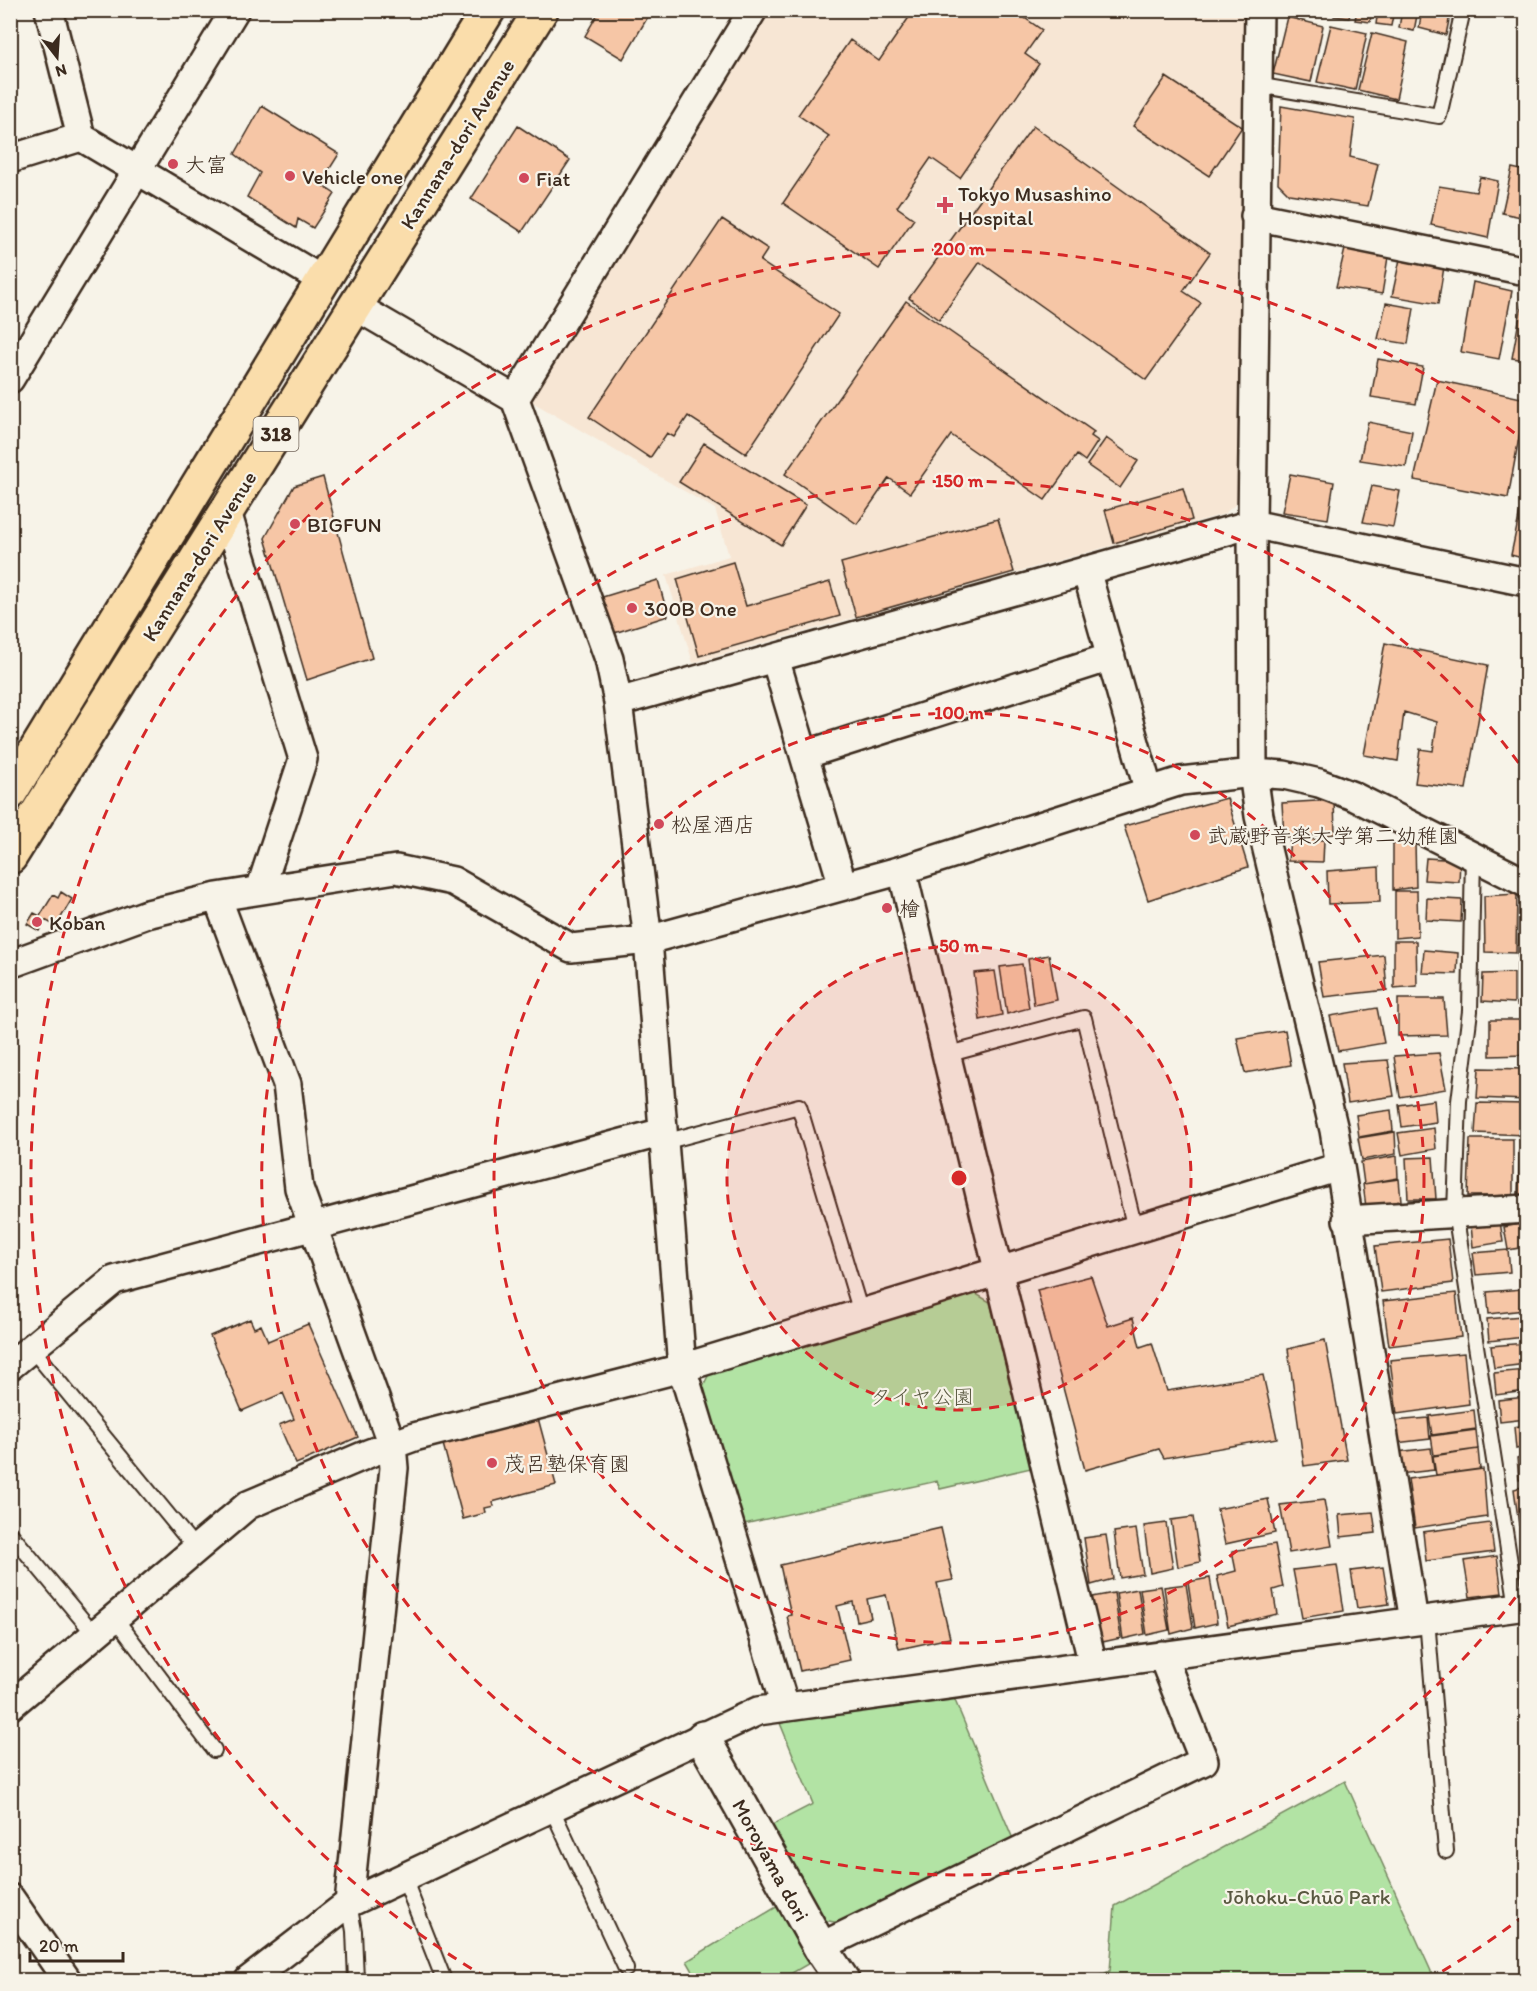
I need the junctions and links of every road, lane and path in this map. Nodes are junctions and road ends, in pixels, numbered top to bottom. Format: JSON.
{"nodes":[{"id":1,"x":49,"y":10,"type":"edge"},
{"id":2,"x":235,"y":10,"type":"edge"},
{"id":3,"x":488,"y":10,"type":"edge"},
{"id":4,"x":541,"y":10,"type":"edge"},
{"id":5,"x":753,"y":10,"type":"edge"},
{"id":6,"x":1259,"y":10,"type":"edge"},
{"id":7,"x":1463,"y":10,"type":"edge"},
{"id":8,"x":1257,"y":85,"type":"junction"},
{"id":9,"x":81,"y":137,"type":"junction"},
{"id":10,"x":10,"y":159,"type":"edge"},
{"id":11,"x":139,"y":170,"type":"junction"},
{"id":12,"x":1255,"y":216,"type":"junction"},
{"id":13,"x":1527,"y":271,"type":"edge"},
{"id":14,"x":324,"y":281,"type":"junction"},
{"id":15,"x":355,"y":306,"type":"junction"},
{"id":16,"x":10,"y":379,"type":"edge"},
{"id":17,"x":515,"y":399,"type":"junction"},
{"id":18,"x":227,"y":512,"type":"junction"},
{"id":19,"x":1252,"y":524,"type":"junction"},
{"id":20,"x":1086,"y":570,"type":"junction"},
{"id":21,"x":1527,"y":582,"type":"edge"},
{"id":22,"x":1111,"y":657,"type":"junction"},
{"id":23,"x":775,"y":658,"type":"junction"},
{"id":24,"x":618,"y":702,"type":"junction"},
{"id":25,"x":804,"y":755,"type":"junction"},
{"id":26,"x":1253,"y":773,"type":"junction"},
{"id":27,"x":1149,"y":792,"type":"junction"},
{"id":28,"x":10,"y":793,"type":"edge"},
{"id":29,"x":1473,"y":855,"type":"junction"},
{"id":30,"x":10,"y":857,"type":"edge"},
{"id":31,"x":902,"y":870,"type":"junction"},
{"id":32,"x":1527,"y":883,"type":"edge"},
{"id":33,"x":843,"y":886,"type":"junction"},
{"id":34,"x":260,"y":890,"type":"junction"},
{"id":35,"x":217,"y":897,"type":"junction"},
{"id":36,"x":648,"y":940,"type":"junction"},
{"id":37,"x":10,"y":964,"type":"edge"},
{"id":38,"x":946,"y":1055,"type":"junction"},
{"id":39,"x":663,"y":1137,"type":"junction"},
{"id":40,"x":1339,"y":1167,"type":"junction"},
{"id":41,"x":1527,"y":1209,"type":"edge"},
{"id":42,"x":1455,"y":1212,"type":"junction"},
{"id":43,"x":1347,"y":1220,"type":"junction"},
{"id":44,"x":312,"y":1227,"type":"junction"},
{"id":45,"x":1135,"y":1229,"type":"junction"},
{"id":46,"x":998,"y":1271,"type":"junction"},
{"id":47,"x":861,"y":1313,"type":"junction"},
{"id":48,"x":32,"y":1349,"type":"junction"},
{"id":49,"x":10,"y":1366,"type":"edge"},
{"id":50,"x":682,"y":1368,"type":"junction"},
{"id":51,"x":392,"y":1445,"type":"junction"},
{"id":52,"x":10,"y":1533,"type":"edge"},
{"id":53,"x":196,"y":1549,"type":"junction"},
{"id":54,"x":1522,"y":1606,"type":"edge"},
{"id":55,"x":1420,"y":1620,"type":"junction"},
{"id":56,"x":105,"y":1626,"type":"junction"},
{"id":57,"x":1162,"y":1655,"type":"junction"},
{"id":58,"x":1093,"y":1665,"type":"junction"},
{"id":59,"x":10,"y":1706,"type":"edge"},
{"id":60,"x":785,"y":1707,"type":"junction"},
{"id":61,"x":703,"y":1738,"type":"junction"},
{"id":62,"x":214,"y":1750,"type":"dead end"},
{"id":63,"x":551,"y":1808,"type":"junction"},
{"id":64,"x":1446,"y":1851,"type":"dead end"},
{"id":65,"x":404,"y":1878,"type":"junction"},
{"id":66,"x":10,"y":1898,"type":"edge"},
{"id":67,"x":349,"y":1903,"type":"junction"},
{"id":68,"x":820,"y":1947,"type":"junction"},
{"id":69,"x":626,"y":1969,"type":"dead end"},
{"id":70,"x":67,"y":1980,"type":"edge"},
{"id":71,"x":249,"y":1980,"type":"edge"},
{"id":72,"x":356,"y":1980,"type":"edge"},
{"id":73,"x":444,"y":1980,"type":"edge"},
{"id":74,"x":842,"y":1980,"type":"edge"}],
"edges":[{"from":1,"to":9,"type":"street"},
{"from":2,"to":11,"type":"street"},
{"from":3,"to":14,"type":"main road","name":"Kannana-dori Avenue","number":"318"},
{"from":4,"to":15,"type":"main road","name":"Kannana-dori Avenue","number":"318"},
{"from":5,"to":17,"type":"street"},
{"from":6,"to":8,"type":"street"},
{"from":7,"to":8,"type":"lane"},
{"from":8,"to":12,"type":"street"},
{"from":9,"to":10,"type":"street"},
{"from":9,"to":11,"type":"street"},
{"from":11,"to":14,"type":"street"},
{"from":11,"to":16,"type":"street"},
{"from":12,"to":13,"type":"street"},
{"from":12,"to":19,"type":"street"},
{"from":14,"to":28,"type":"main road","name":"Kannana-dori Avenue","number":"318"},
{"from":15,"to":17,"type":"street"},
{"from":15,"to":18,"type":"main road","name":"Kannana-dori Avenue","number":"318"},
{"from":17,"to":24,"type":"street"},
{"from":18,"to":30,"type":"main road","name":"Kannana-dori Avenue","number":"318"},
{"from":18,"to":34,"type":"street"},
{"from":19,"to":20,"type":"street"},
{"from":19,"to":21,"type":"street"},
{"from":19,"to":26,"type":"street"},
{"from":20,"to":22,"type":"street"},
{"from":20,"to":23,"type":"street"},
{"from":22,"to":25,"type":"street"},
{"from":22,"to":27,"type":"street"},
{"from":23,"to":24,"type":"street"},
{"from":23,"to":25,"type":"street"},
{"from":24,"to":36,"type":"street"},
{"from":25,"to":33,"type":"street"},
{"from":26,"to":27,"type":"street"},
{"from":26,"to":29,"type":"street"},
{"from":26,"to":40,"type":"street"},
{"from":27,"to":31,"type":"street"},
{"from":29,"to":32,"type":"street"},
{"from":29,"to":42,"type":"lane"},
{"from":31,"to":33,"type":"street"},
{"from":31,"to":38,"type":"street"},
{"from":33,"to":36,"type":"street"},
{"from":34,"to":35,"type":"street"},
{"from":34,"to":36,"type":"street"},
{"from":35,"to":37,"type":"street"},
{"from":35,"to":44,"type":"street"},
{"from":36,"to":39,"type":"street"},
{"from":38,"to":45,"type":"lane"},
{"from":38,"to":46,"type":"street"},
{"from":39,"to":44,"type":"street"},
{"from":39,"to":47,"type":"lane"},
{"from":39,"to":50,"type":"street"},
{"from":40,"to":43,"type":"street"},
{"from":40,"to":45,"type":"street"},
{"from":41,"to":42,"type":"street"},
{"from":42,"to":43,"type":"street"},
{"from":42,"to":54,"type":"lane"},
{"from":43,"to":55,"type":"street"},
{"from":44,"to":48,"type":"street"},
{"from":44,"to":51,"type":"street"},
{"from":45,"to":46,"type":"street"},
{"from":46,"to":47,"type":"street"},
{"from":46,"to":58,"type":"street"},
{"from":47,"to":50,"type":"street"},
{"from":48,"to":49,"type":"street"},
{"from":48,"to":53,"type":"lane"},
{"from":50,"to":51,"type":"street"},
{"from":50,"to":60,"type":"street"},
{"from":51,"to":53,"type":"street"},
{"from":51,"to":67,"type":"street"},
{"from":52,"to":56,"type":"lane"},
{"from":53,"to":56,"type":"street"},
{"from":54,"to":55,"type":"street"},
{"from":55,"to":57,"type":"street"},
{"from":55,"to":64,"type":"lane"},
{"from":56,"to":59,"type":"street"},
{"from":56,"to":62,"type":"lane"},
{"from":57,"to":58,"type":"street"},
{"from":57,"to":68,"type":"street"},
{"from":58,"to":60,"type":"street"},
{"from":60,"to":61,"type":"street"},
{"from":61,"to":63,"type":"street"},
{"from":61,"to":68,"type":"street","name":"Moroyama dori"},
{"from":63,"to":65,"type":"street"},
{"from":63,"to":69,"type":"lane"},
{"from":65,"to":67,"type":"street"},
{"from":65,"to":73,"type":"lane"},
{"from":66,"to":70,"type":"street"},
{"from":67,"to":71,"type":"street"},
{"from":67,"to":72,"type":"lane"},
{"from":68,"to":74,"type":"street","name":"Moroyama dori"}]}
